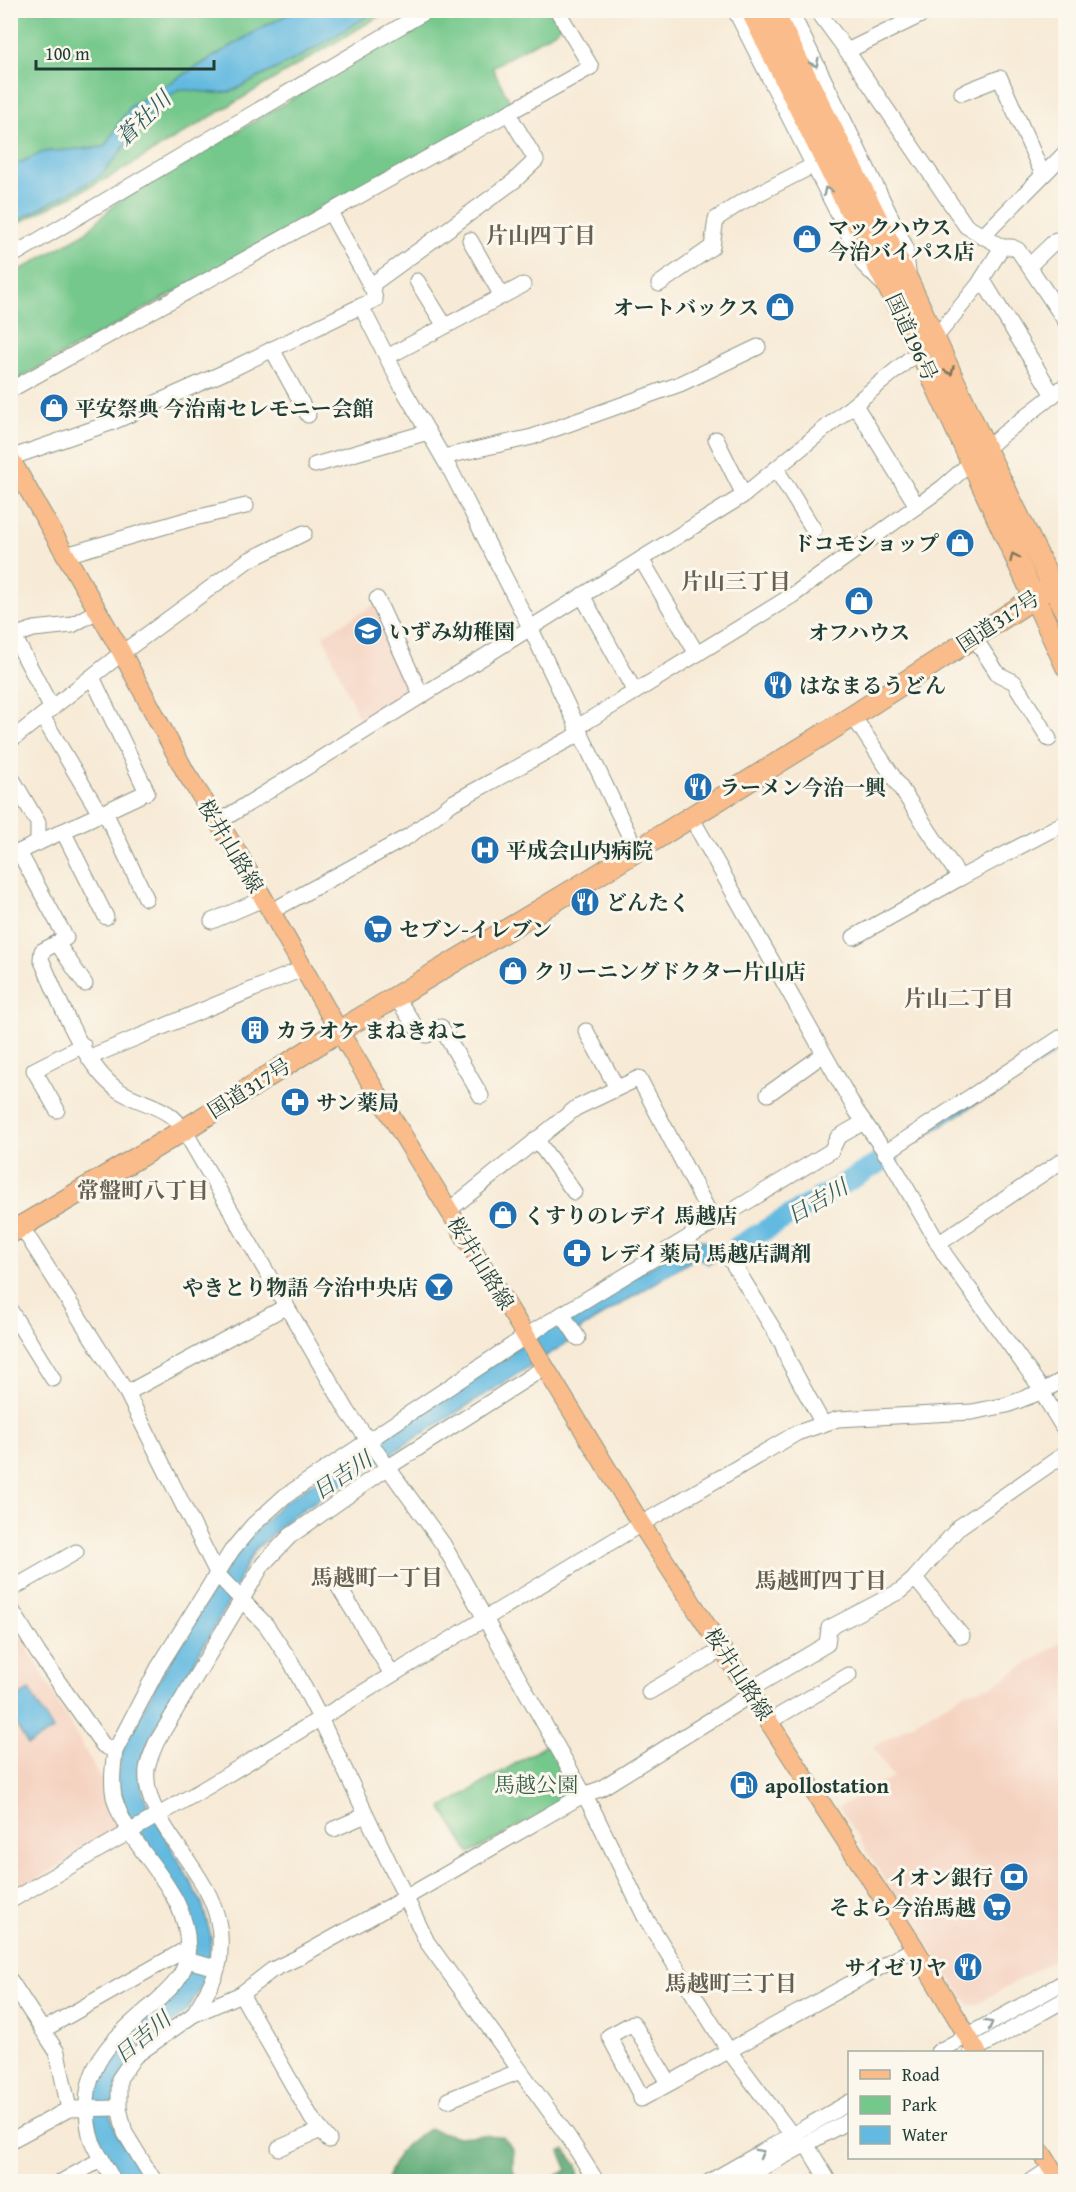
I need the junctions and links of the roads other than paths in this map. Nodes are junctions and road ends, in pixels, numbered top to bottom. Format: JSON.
{"nodes":[{"id":1,"x":428,"y":10,"type":"edge"},
{"id":2,"x":557,"y":10,"type":"edge"},
{"id":3,"x":772,"y":10,"type":"edge"},
{"id":4,"x":790,"y":10,"type":"edge"},
{"id":5,"x":817,"y":10,"type":"edge"},
{"id":6,"x":929,"y":11,"type":"edge"},
{"id":7,"x":743,"y":12,"type":"edge"},
{"id":8,"x":847,"y":51,"type":"junction"},
{"id":9,"x":962,"y":93,"type":"dead end"},
{"id":10,"x":805,"y":97,"type":"junction"},
{"id":11,"x":508,"y":113,"type":"junction"},
{"id":12,"x":1065,"y":152,"type":"edge"},
{"id":13,"x":814,"y":165,"type":"junction"},
{"id":14,"x":1043,"y":174,"type":"junction"},
{"id":15,"x":330,"y":213,"type":"junction"},
{"id":16,"x":982,"y":237,"type":"junction"},
{"id":17,"x":470,"y":240,"type":"dead end"},
{"id":18,"x":1062,"y":240,"type":"edge"},
{"id":19,"x":1002,"y":247,"type":"junction"},
{"id":20,"x":10,"y":257,"type":"edge"},
{"id":21,"x":1029,"y":266,"type":"junction"},
{"id":22,"x":982,"y":279,"type":"junction"},
{"id":23,"x":417,"y":280,"type":"dead end"},
{"id":24,"x":659,"y":284,"type":"dead end"},
{"id":25,"x":523,"y":285,"type":"dead end"},
{"id":26,"x":370,"y":286,"type":"junction"},
{"id":27,"x":900,"y":288,"type":"junction"},
{"id":28,"x":502,"y":296,"type":"junction"},
{"id":29,"x":1061,"y":305,"type":"edge"},
{"id":30,"x":361,"y":306,"type":"junction"},
{"id":31,"x":1065,"y":322,"type":"edge"},
{"id":32,"x":445,"y":327,"type":"junction"},
{"id":33,"x":928,"y":345,"type":"junction"},
{"id":34,"x":758,"y":347,"type":"dead end"},
{"id":35,"x":272,"y":349,"type":"junction"},
{"id":36,"x":387,"y":357,"type":"junction"},
{"id":37,"x":1065,"y":385,"type":"edge"},
{"id":38,"x":10,"y":390,"type":"edge"},
{"id":39,"x":1053,"y":395,"type":"junction"},
{"id":40,"x":855,"y":405,"type":"junction"},
{"id":41,"x":308,"y":415,"type":"dead end"},
{"id":42,"x":428,"y":432,"type":"junction"},
{"id":43,"x":716,"y":439,"type":"dead end"},
{"id":44,"x":443,"y":457,"type":"junction"},
{"id":45,"x":978,"y":457,"type":"junction"},
{"id":46,"x":10,"y":458,"type":"edge"},
{"id":47,"x":315,"y":465,"type":"dead end"},
{"id":48,"x":776,"y":469,"type":"junction"},
{"id":49,"x":744,"y":495,"type":"junction"},
{"id":50,"x":246,"y":506,"type":"dead end"},
{"id":51,"x":917,"y":506,"type":"junction"},
{"id":52,"x":814,"y":530,"type":"dead end"},
{"id":53,"x":304,"y":533,"type":"dead end"},
{"id":54,"x":66,"y":555,"type":"junction"},
{"id":55,"x":641,"y":559,"type":"junction"},
{"id":56,"x":1059,"y":581,"type":"edge"},
{"id":57,"x":582,"y":595,"type":"junction"},
{"id":58,"x":1032,"y":597,"type":"junction"},
{"id":59,"x":377,"y":599,"type":"dead end"},
{"id":60,"x":98,"y":611,"type":"junction"},
{"id":61,"x":1065,"y":613,"type":"edge"},
{"id":62,"x":530,"y":627,"type":"junction"},
{"id":63,"x":974,"y":637,"type":"junction"},
{"id":64,"x":14,"y":641,"type":"edge"},
{"id":65,"x":122,"y":653,"type":"junction"},
{"id":66,"x":698,"y":654,"type":"junction"},
{"id":67,"x":1065,"y":666,"type":"edge"},
{"id":68,"x":92,"y":677,"type":"junction"},
{"id":69,"x":635,"y":692,"type":"junction"},
{"id":70,"x":421,"y":696,"type":"junction"},
{"id":71,"x":47,"y":712,"type":"junction"},
{"id":72,"x":854,"y":716,"type":"junction"},
{"id":73,"x":578,"y":731,"type":"junction"},
{"id":74,"x":1049,"y":739,"type":"dead end"},
{"id":75,"x":10,"y":741,"type":"edge"},
{"id":76,"x":10,"y":775,"type":"edge"},
{"id":77,"x":103,"y":813,"type":"junction"},
{"id":78,"x":691,"y":817,"type":"junction"},
{"id":79,"x":1065,"y":822,"type":"edge"},
{"id":80,"x":217,"y":823,"type":"junction"},
{"id":81,"x":63,"y":831,"type":"junction"},
{"id":82,"x":38,"y":843,"type":"junction"},
{"id":83,"x":636,"y":850,"type":"junction"},
{"id":84,"x":15,"y":854,"type":"edge"},
{"id":85,"x":960,"y":878,"type":"junction"},
{"id":86,"x":146,"y":898,"type":"dead end"},
{"id":87,"x":267,"y":905,"type":"junction"},
{"id":88,"x":106,"y":917,"type":"dead end"},
{"id":89,"x":212,"y":921,"type":"dead end"},
{"id":90,"x":854,"y":937,"type":"dead end"},
{"id":91,"x":57,"y":943,"type":"junction"},
{"id":92,"x":302,"y":969,"type":"junction"},
{"id":93,"x":85,"y":984,"type":"dead end"},
{"id":94,"x":395,"y":996,"type":"junction"},
{"id":95,"x":339,"y":1031,"type":"junction"},
{"id":96,"x":586,"y":1031,"type":"dead end"},
{"id":97,"x":1065,"y":1034,"type":"edge"},
{"id":98,"x":86,"y":1051,"type":"junction"},
{"id":99,"x":824,"y":1054,"type":"junction"},
{"id":100,"x":617,"y":1088,"type":"junction"},
{"id":101,"x":768,"y":1094,"type":"dead end"},
{"id":102,"x":481,"y":1096,"type":"dead end"},
{"id":103,"x":57,"y":1110,"type":"dead end"},
{"id":104,"x":864,"y":1122,"type":"junction"},
{"id":105,"x":184,"y":1130,"type":"junction"},
{"id":106,"x":536,"y":1139,"type":"junction"},
{"id":107,"x":888,"y":1157,"type":"junction"},
{"id":108,"x":1065,"y":1158,"type":"edge"},
{"id":109,"x":574,"y":1192,"type":"dead end"},
{"id":110,"x":448,"y":1211,"type":"junction"},
{"id":111,"x":714,"y":1222,"type":"junction"},
{"id":112,"x":16,"y":1229,"type":"edge"},
{"id":113,"x":938,"y":1244,"type":"junction"},
{"id":114,"x":732,"y":1262,"type":"dead end"},
{"id":115,"x":285,"y":1307,"type":"junction"},
{"id":116,"x":10,"y":1310,"type":"edge"},
{"id":117,"x":562,"y":1314,"type":"junction"},
{"id":118,"x":526,"y":1336,"type":"junction"},
{"id":119,"x":578,"y":1338,"type":"dead end"},
{"id":120,"x":545,"y":1366,"type":"junction"},
{"id":121,"x":1065,"y":1378,"type":"edge"},
{"id":122,"x":53,"y":1379,"type":"dead end"},
{"id":123,"x":1043,"y":1391,"type":"junction"},
{"id":124,"x":127,"y":1393,"type":"junction"},
{"id":125,"x":823,"y":1424,"type":"junction"},
{"id":126,"x":1065,"y":1432,"type":"edge"},
{"id":127,"x":368,"y":1442,"type":"junction"},
{"id":128,"x":1065,"y":1453,"type":"edge"},
{"id":129,"x":387,"y":1468,"type":"junction"},
{"id":130,"x":641,"y":1524,"type":"junction"},
{"id":131,"x":76,"y":1552,"type":"dead end"},
{"id":132,"x":218,"y":1575,"type":"junction"},
{"id":133,"x":332,"y":1576,"type":"dead end"},
{"id":134,"x":915,"y":1578,"type":"junction"},
{"id":135,"x":10,"y":1590,"type":"edge"},
{"id":136,"x":242,"y":1598,"type":"junction"},
{"id":137,"x":11,"y":1609,"type":"edge"},
{"id":138,"x":485,"y":1617,"type":"junction"},
{"id":139,"x":962,"y":1636,"type":"dead end"},
{"id":140,"x":723,"y":1649,"type":"junction"},
{"id":141,"x":392,"y":1674,"type":"junction"},
{"id":142,"x":849,"y":1675,"type":"dead end"},
{"id":143,"x":650,"y":1692,"type":"dead end"},
{"id":144,"x":751,"y":1692,"type":"junction"},
{"id":145,"x":320,"y":1718,"type":"junction"},
{"id":146,"x":770,"y":1722,"type":"junction"},
{"id":147,"x":115,"y":1751,"type":"junction"},
{"id":148,"x":583,"y":1794,"type":"junction"},
{"id":149,"x":158,"y":1815,"type":"junction"},
{"id":150,"x":366,"y":1815,"type":"junction"},
{"id":151,"x":334,"y":1829,"type":"dead end"},
{"id":152,"x":131,"y":1832,"type":"junction"},
{"id":153,"x":405,"y":1898,"type":"junction"},
{"id":154,"x":10,"y":1901,"type":"edge"},
{"id":155,"x":915,"y":1948,"type":"junction"},
{"id":156,"x":187,"y":1956,"type":"junction"},
{"id":157,"x":217,"y":1968,"type":"junction"},
{"id":158,"x":10,"y":1980,"type":"edge"},
{"id":159,"x":1065,"y":1981,"type":"edge"},
{"id":160,"x":241,"y":1994,"type":"junction"},
{"id":161,"x":1065,"y":1999,"type":"edge"},
{"id":162,"x":193,"y":2015,"type":"junction"},
{"id":163,"x":43,"y":2030,"type":"junction"},
{"id":164,"x":973,"y":2048,"type":"edge"},
{"id":165,"x":729,"y":2051,"type":"junction"},
{"id":166,"x":947,"y":2051,"type":"edge"},
{"id":167,"x":520,"y":2071,"type":"junction"},
{"id":168,"x":669,"y":2083,"type":"junction"},
{"id":169,"x":448,"y":2100,"type":"dead end"},
{"id":170,"x":848,"y":2103,"type":"edge"},
{"id":171,"x":118,"y":2108,"type":"junction"},
{"id":172,"x":69,"y":2109,"type":"junction"},
{"id":173,"x":87,"y":2110,"type":"junction"},
{"id":174,"x":848,"y":2120,"type":"edge"},
{"id":175,"x":10,"y":2141,"type":"edge"},
{"id":176,"x":800,"y":2142,"type":"junction"},
{"id":177,"x":279,"y":2148,"type":"dead end"},
{"id":178,"x":1043,"y":2156,"type":"edge"},
{"id":179,"x":102,"y":2159,"type":"junction"},
{"id":180,"x":1056,"y":2175,"type":"edge"},
{"id":181,"x":61,"y":2181,"type":"edge"},
{"id":182,"x":114,"y":2181,"type":"edge"},
{"id":183,"x":155,"y":2181,"type":"edge"},
{"id":184,"x":597,"y":2181,"type":"edge"},
{"id":185,"x":709,"y":2181,"type":"edge"},
{"id":186,"x":737,"y":2181,"type":"edge"},
{"id":187,"x":830,"y":2181,"type":"edge"},
{"id":188,"x":1030,"y":2181,"type":"edge"}],
"edges":[{"from":1,"to":20,"type":"street"},
{"from":2,"to":11,"type":"street"},
{"from":3,"to":10,"type":"highway","name":"国道196号"},
{"from":4,"to":27,"type":"street","one_way":true},
{"from":5,"to":8,"type":"street"},
{"from":6,"to":8,"type":"street"},
{"from":7,"to":10,"type":"highway","name":"国道196号"},
{"from":7,"to":13,"type":"street"},
{"from":8,"to":16,"type":"street"},
{"from":9,"to":14,"type":"street"},
{"from":10,"to":27,"type":"highway","name":"国道196号"},
{"from":11,"to":15,"type":"street"},
{"from":11,"to":26,"type":"street"},
{"from":12,"to":14,"type":"street"},
{"from":13,"to":24,"type":"street"},
{"from":27,"to":13,"type":"street","one_way":true},
{"from":14,"to":16,"type":"street"},
{"from":15,"to":26,"type":"street"},
{"from":15,"to":38,"type":"street"},
{"from":16,"to":19,"type":"street"},
{"from":17,"to":28,"type":"street"},
{"from":18,"to":21,"type":"street"},
{"from":19,"to":21,"type":"street"},
{"from":19,"to":22,"type":"street"},
{"from":21,"to":29,"type":"street"},
{"from":22,"to":33,"type":"street"},
{"from":22,"to":39,"type":"street"},
{"from":23,"to":32,"type":"street"},
{"from":25,"to":28,"type":"street"},
{"from":26,"to":30,"type":"street"},
{"from":27,"to":33,"type":"highway","name":"国道196号"},
{"from":28,"to":32,"type":"street"},
{"from":29,"to":31,"type":"street"},
{"from":30,"to":35,"type":"street"},
{"from":30,"to":36,"type":"street"},
{"from":32,"to":36,"type":"street"},
{"from":33,"to":40,"type":"street"},
{"from":33,"to":45,"type":"highway","name":"国道196号"},
{"from":34,"to":44,"type":"street"},
{"from":35,"to":41,"type":"street"},
{"from":35,"to":46,"type":"street"},
{"from":36,"to":42,"type":"street"},
{"from":37,"to":39,"type":"street"},
{"from":39,"to":45,"type":"street"},
{"from":40,"to":48,"type":"street"},
{"from":40,"to":51,"type":"street"},
{"from":42,"to":44,"type":"street"},
{"from":42,"to":47,"type":"street"},
{"from":43,"to":49,"type":"street"},
{"from":44,"to":62,"type":"street"},
{"from":45,"to":51,"type":"street"},
{"from":45,"to":56,"type":"highway","name":"国道196号"},
{"from":58,"to":45,"type":"highway","name":"国道196号","one_way":true},
{"from":46,"to":54,"type":"main road","name":"桜井山路線"},
{"from":48,"to":49,"type":"street"},
{"from":48,"to":52,"type":"street"},
{"from":49,"to":55,"type":"street"},
{"from":50,"to":54,"type":"street"},
{"from":51,"to":66,"type":"street"},
{"from":53,"to":65,"type":"street"},
{"from":54,"to":60,"type":"main road","name":"桜井山路線"},
{"from":55,"to":57,"type":"street"},
{"from":55,"to":66,"type":"street"},
{"from":56,"to":58,"type":"highway","name":"国道317号"},
{"from":56,"to":61,"type":"highway","name":"国道196号"},
{"from":57,"to":62,"type":"street"},
{"from":57,"to":69,"type":"street"},
{"from":58,"to":63,"type":"highway","name":"国道317号"},
{"from":58,"to":67,"type":"highway","name":"国道196号"},
{"from":59,"to":70,"type":"street"},
{"from":60,"to":64,"type":"street"},
{"from":60,"to":65,"type":"main road","name":"桜井山路線"},
{"from":62,"to":70,"type":"street"},
{"from":62,"to":73,"type":"street"},
{"from":63,"to":72,"type":"highway","name":"国道317号"},
{"from":63,"to":74,"type":"street"},
{"from":64,"to":71,"type":"street"},
{"from":65,"to":68,"type":"street"},
{"from":65,"to":80,"type":"main road","name":"桜井山路線"},
{"from":66,"to":69,"type":"street"},
{"from":68,"to":71,"type":"street"},
{"from":68,"to":77,"type":"street"},
{"from":69,"to":73,"type":"street"},
{"from":70,"to":80,"type":"street"},
{"from":71,"to":75,"type":"street"},
{"from":71,"to":77,"type":"street"},
{"from":72,"to":78,"type":"highway","name":"国道317号"},
{"from":72,"to":85,"type":"street"},
{"from":73,"to":83,"type":"street"},
{"from":73,"to":87,"type":"street"},
{"from":76,"to":82,"type":"street"},
{"from":77,"to":81,"type":"street"},
{"from":77,"to":86,"type":"street"},
{"from":78,"to":83,"type":"highway","name":"国道317号"},
{"from":78,"to":99,"type":"street"},
{"from":79,"to":85,"type":"street"},
{"from":80,"to":87,"type":"main road","name":"桜井山路線"},
{"from":81,"to":82,"type":"street"},
{"from":81,"to":88,"type":"street"},
{"from":82,"to":84,"type":"street"},
{"from":83,"to":94,"type":"highway","name":"国道317号"},
{"from":84,"to":91,"type":"street"},
{"from":85,"to":90,"type":"street"},
{"from":87,"to":89,"type":"street"},
{"from":87,"to":92,"type":"main road","name":"桜井山路線"},
{"from":91,"to":93,"type":"street"},
{"from":91,"to":98,"type":"street"},
{"from":92,"to":95,"type":"main road","name":"桜井山路線"},
{"from":92,"to":98,"type":"street"},
{"from":94,"to":95,"type":"highway","name":"国道317号"},
{"from":94,"to":102,"type":"street"},
{"from":95,"to":105,"type":"highway","name":"国道317号"},
{"from":95,"to":110,"type":"main road","name":"桜井山路線"},
{"from":96,"to":100,"type":"street"},
{"from":97,"to":107,"type":"street"},
{"from":98,"to":103,"type":"street"},
{"from":98,"to":105,"type":"street"},
{"from":99,"to":101,"type":"street"},
{"from":99,"to":104,"type":"street"},
{"from":100,"to":106,"type":"street"},
{"from":100,"to":111,"type":"street"},
{"from":104,"to":107,"type":"street"},
{"from":104,"to":111,"type":"street"},
{"from":105,"to":112,"type":"highway","name":"国道317号"},
{"from":105,"to":115,"type":"street"},
{"from":106,"to":109,"type":"street"},
{"from":106,"to":110,"type":"street"},
{"from":107,"to":113,"type":"street"},
{"from":108,"to":113,"type":"street"},
{"from":110,"to":118,"type":"main road","name":"桜井山路線"},
{"from":111,"to":117,"type":"street"},
{"from":112,"to":124,"type":"street"},
{"from":113,"to":123,"type":"street"},
{"from":114,"to":125,"type":"street"},
{"from":115,"to":124,"type":"street"},
{"from":115,"to":127,"type":"street"},
{"from":116,"to":122,"type":"street"},
{"from":117,"to":118,"type":"street"},
{"from":117,"to":119,"type":"street"},
{"from":118,"to":120,"type":"main road","name":"桜井山路線"},
{"from":118,"to":127,"type":"street"},
{"from":120,"to":129,"type":"street"},
{"from":120,"to":130,"type":"main road","name":"桜井山路線"},
{"from":121,"to":123,"type":"street"},
{"from":123,"to":125,"type":"street"},
{"from":123,"to":126,"type":"street"},
{"from":124,"to":132,"type":"street"},
{"from":125,"to":130,"type":"street"},
{"from":127,"to":129,"type":"street"},
{"from":127,"to":132,"type":"street"},
{"from":128,"to":134,"type":"street"},
{"from":129,"to":136,"type":"street"},
{"from":129,"to":138,"type":"street"},
{"from":130,"to":138,"type":"street"},
{"from":130,"to":140,"type":"main road","name":"桜井山路線"},
{"from":131,"to":135,"type":"street"},
{"from":132,"to":136,"type":"street"},
{"from":132,"to":147,"type":"street"},
{"from":133,"to":141,"type":"street"},
{"from":134,"to":139,"type":"street"},
{"from":134,"to":144,"type":"street"},
{"from":136,"to":145,"type":"street"},
{"from":136,"to":149,"type":"street"},
{"from":137,"to":147,"type":"street"},
{"from":138,"to":141,"type":"street"},
{"from":138,"to":148,"type":"street"},
{"from":140,"to":143,"type":"street"},
{"from":140,"to":144,"type":"main road","name":"桜井山路線"},
{"from":141,"to":145,"type":"street"},
{"from":142,"to":146,"type":"street"},
{"from":144,"to":146,"type":"main road","name":"桜井山路線"},
{"from":144,"to":148,"type":"street"},
{"from":145,"to":149,"type":"street"},
{"from":145,"to":150,"type":"street"},
{"from":146,"to":155,"type":"main road","name":"桜井山路線"},
{"from":147,"to":152,"type":"street"},
{"from":148,"to":153,"type":"street"},
{"from":148,"to":165,"type":"street"},
{"from":149,"to":152,"type":"street"},
{"from":149,"to":157,"type":"street"},
{"from":150,"to":151,"type":"street"},
{"from":150,"to":153,"type":"street"},
{"from":152,"to":154,"type":"street"},
{"from":152,"to":156,"type":"street"},
{"from":153,"to":160,"type":"street"},
{"from":153,"to":167,"type":"street"},
{"from":155,"to":164,"type":"main road","name":"桜井山路線"},
{"from":155,"to":165,"type":"street"},
{"from":156,"to":157,"type":"street"},
{"from":156,"to":163,"type":"street"},
{"from":156,"to":173,"type":"street"},
{"from":157,"to":162,"type":"street"},
{"from":158,"to":163,"type":"street"},
{"from":164,"to":159,"type":"street","one_way":true},
{"from":160,"to":162,"type":"street"},
{"from":160,"to":177,"type":"street"},
{"from":161,"to":164,"type":"street"},
{"from":162,"to":171,"type":"street"},
{"from":163,"to":172,"type":"street"},
{"from":164,"to":166,"type":"street"},
{"from":165,"to":168,"type":"street"},
{"from":165,"to":176,"type":"street"},
{"from":167,"to":169,"type":"street"},
{"from":167,"to":184,"type":"street"},
{"from":168,"to":168,"type":"street"},
{"from":170,"to":176,"type":"street"},
{"from":171,"to":173,"type":"street"},
{"from":171,"to":183,"type":"street"},
{"from":172,"to":173,"type":"street"},
{"from":172,"to":175,"type":"street"},
{"from":173,"to":179,"type":"street"},
{"from":174,"to":176,"type":"street"},
{"from":185,"to":176,"type":"street","one_way":true},
{"from":176,"to":186,"type":"street"},
{"from":176,"to":187,"type":"street"},
{"from":178,"to":180,"type":"main road"},
{"from":179,"to":181,"type":"street"},
{"from":179,"to":182,"type":"street"},
{"from":180,"to":188,"type":"street"}]}
